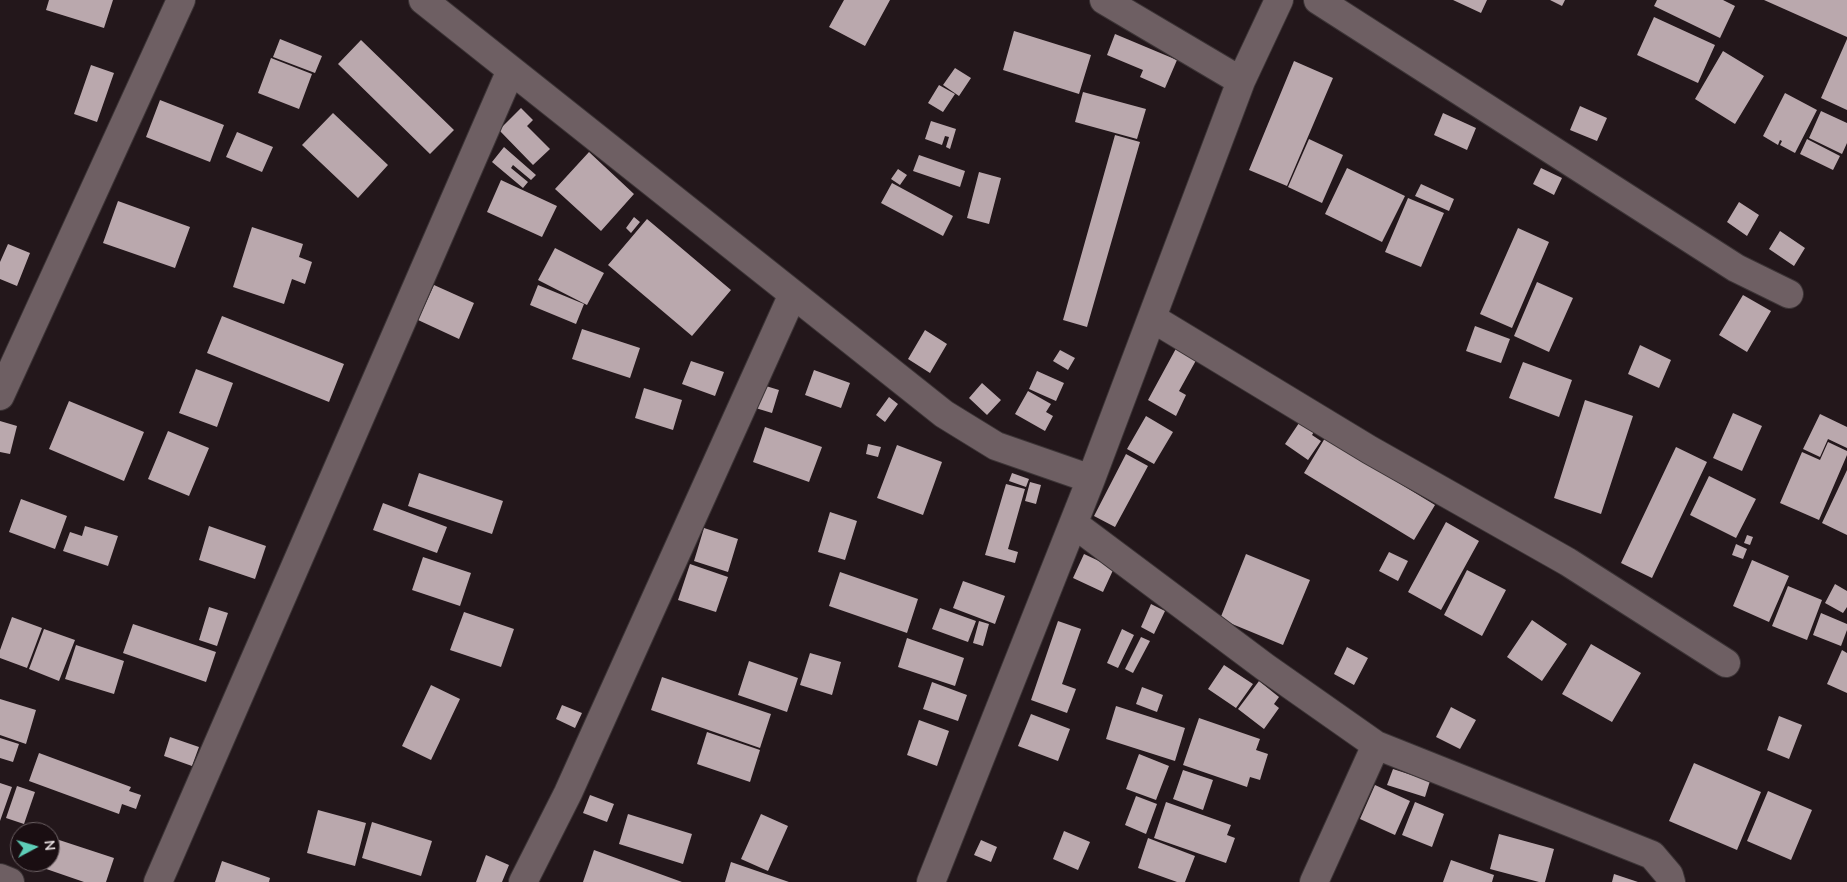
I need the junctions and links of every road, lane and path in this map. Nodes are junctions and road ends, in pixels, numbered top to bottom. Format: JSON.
{"nodes":[{"id":1,"x":181,"y":0,"type":"edge"},
{"id":2,"x":423,"y":0,"type":"edge"},
{"id":3,"x":1104,"y":0,"type":"edge"},
{"id":4,"x":1279,"y":0,"type":"edge"},
{"id":5,"x":1318,"y":0,"type":"edge"},
{"id":6,"x":511,"y":70,"type":"junction"},
{"id":7,"x":1241,"y":81,"type":"junction"},
{"id":8,"x":792,"y":294,"type":"junction"},
{"id":9,"x":1789,"y":294,"type":"dead end"},
{"id":10,"x":1152,"y":318,"type":"junction"},
{"id":11,"x":0,"y":396,"type":"edge"},
{"id":12,"x":1091,"y":479,"type":"junction"},
{"id":13,"x":1074,"y":524,"type":"junction"},
{"id":14,"x":1726,"y":663,"type":"dead end"},
{"id":15,"x":1376,"y":745,"type":"junction"},
{"id":16,"x":0,"y":878,"type":"edge"},
{"id":17,"x":10,"y":882,"type":"edge"},
{"id":18,"x":158,"y":882,"type":"edge"},
{"id":19,"x":523,"y":882,"type":"edge"},
{"id":20,"x":930,"y":882,"type":"edge"},
{"id":21,"x":1314,"y":882,"type":"edge"},
{"id":22,"x":1671,"y":882,"type":"edge"}],
"edges":[{"from":1,"to":11,"type":"street"},
{"from":2,"to":6,"type":"street"},
{"from":3,"to":7,"type":"street"},
{"from":4,"to":7,"type":"street"},
{"from":5,"to":9,"type":"street"},
{"from":6,"to":8,"type":"street"},
{"from":6,"to":18,"type":"street"},
{"from":7,"to":10,"type":"street"},
{"from":8,"to":12,"type":"street"},
{"from":8,"to":19,"type":"street"},
{"from":10,"to":12,"type":"street"},
{"from":10,"to":14,"type":"street"},
{"from":12,"to":13,"type":"street"},
{"from":13,"to":15,"type":"street"},
{"from":13,"to":20,"type":"street"},
{"from":15,"to":21,"type":"street"},
{"from":15,"to":22,"type":"street"},
{"from":16,"to":17,"type":"street"}]}
